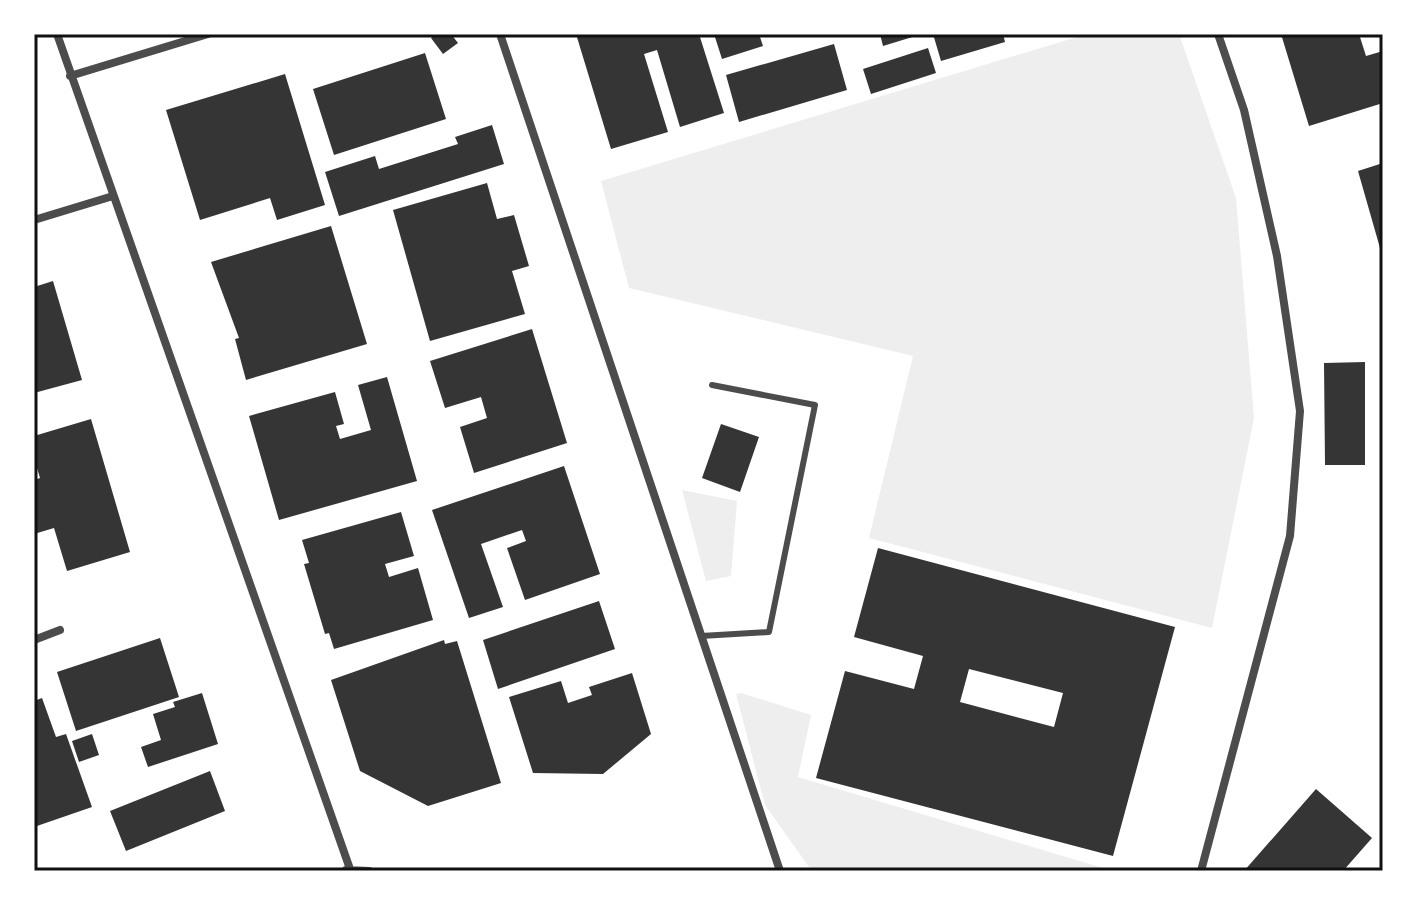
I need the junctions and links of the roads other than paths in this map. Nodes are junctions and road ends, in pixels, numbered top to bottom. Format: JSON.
{"nodes":[{"id":1,"x":57,"y":34,"type":"edge"},
{"id":2,"x":208,"y":34,"type":"edge"},
{"id":3,"x":500,"y":34,"type":"edge"},
{"id":4,"x":1218,"y":34,"type":"edge"},
{"id":5,"x":70,"y":76,"type":"junction"},
{"id":6,"x":113,"y":196,"type":"junction"},
{"id":7,"x":34,"y":220,"type":"edge"},
{"id":8,"x":712,"y":385,"type":"dead end"},
{"id":9,"x":60,"y":630,"type":"dead end"},
{"id":10,"x":701,"y":636,"type":"junction"},
{"id":11,"x":34,"y":640,"type":"edge"},
{"id":12,"x":347,"y":870,"type":"edge"},
{"id":13,"x":369,"y":871,"type":"edge"},
{"id":14,"x":780,"y":871,"type":"edge"},
{"id":15,"x":1201,"y":871,"type":"edge"}],
"edges":[{"from":1,"to":5,"type":"street"},
{"from":2,"to":5,"type":"street"},
{"from":3,"to":10,"type":"street"},
{"from":4,"to":15,"type":"street"},
{"from":5,"to":6,"type":"street"},
{"from":6,"to":7,"type":"street"},
{"from":6,"to":12,"type":"street"},
{"from":8,"to":10,"type":"lane"},
{"from":9,"to":11,"type":"street"},
{"from":10,"to":14,"type":"street"},
{"from":12,"to":13,"type":"street"}]}
